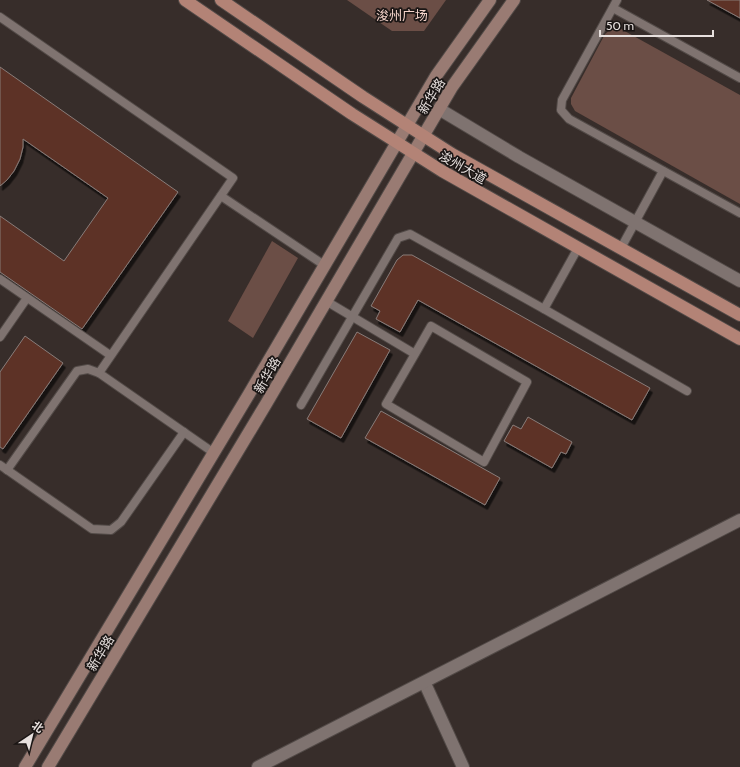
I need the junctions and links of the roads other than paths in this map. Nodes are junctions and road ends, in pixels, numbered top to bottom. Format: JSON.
{"nodes":[{"id":1,"x":185,"y":0,"type":"edge"},
{"id":2,"x":221,"y":0,"type":"edge"},
{"id":3,"x":490,"y":0,"type":"edge"},
{"id":4,"x":514,"y":0,"type":"edge"},
{"id":5,"x":618,"y":0,"type":"edge"},
{"id":6,"x":613,"y":8,"type":"junction"},
{"id":7,"x":0,"y":17,"type":"edge"},
{"id":8,"x":740,"y":78,"type":"edge"},
{"id":9,"x":439,"y":109,"type":"junction"},
{"id":10,"x":407,"y":125,"type":"junction"},
{"id":11,"x":424,"y":135,"type":"junction"},
{"id":12,"x":397,"y":143,"type":"junction"},
{"id":13,"x":413,"y":153,"type":"junction"},
{"id":14,"x":663,"y":171,"type":"junction"},
{"id":15,"x":221,"y":196,"type":"junction"},
{"id":16,"x":740,"y":213,"type":"edge"},
{"id":17,"x":578,"y":248,"type":"junction"},
{"id":18,"x":621,"y":248,"type":"junction"},
{"id":19,"x":324,"y":265,"type":"junction"},
{"id":20,"x":0,"y":279,"type":"edge"},
{"id":21,"x":740,"y":280,"type":"edge"},
{"id":22,"x":27,"y":298,"type":"junction"},
{"id":23,"x":326,"y":301,"type":"junction"},
{"id":24,"x":544,"y":309,"type":"junction"},
{"id":25,"x":740,"y":315,"type":"edge"},
{"id":26,"x":352,"y":317,"type":"junction"},
{"id":27,"x":0,"y":337,"type":"edge"},
{"id":28,"x":740,"y":339,"type":"edge"},
{"id":29,"x":415,"y":354,"type":"junction"},
{"id":30,"x":110,"y":355,"type":"junction"},
{"id":31,"x":98,"y":373,"type":"junction"},
{"id":32,"x":687,"y":391,"type":"dead end"},
{"id":33,"x":300,"y":405,"type":"dead end"},
{"id":34,"x":184,"y":432,"type":"junction"},
{"id":35,"x":214,"y":453,"type":"junction"},
{"id":36,"x":0,"y":465,"type":"edge"},
{"id":37,"x":7,"y":470,"type":"junction"},
{"id":38,"x":740,"y":520,"type":"edge"},
{"id":39,"x":427,"y":688,"type":"dead end"},
{"id":40,"x":25,"y":767,"type":"edge"},
{"id":41,"x":48,"y":767,"type":"edge"},
{"id":42,"x":258,"y":767,"type":"edge"},
{"id":43,"x":463,"y":767,"type":"edge"}],
"edges":[{"from":1,"to":12,"type":"main road","name":"浚州大道"},
{"from":2,"to":10,"type":"main road","name":"浚州大道"},
{"from":3,"to":10,"type":"main road","name":"新华路"},
{"from":4,"to":9,"type":"main road","name":"新华路"},
{"from":5,"to":6,"type":"lane"},
{"from":6,"to":8,"type":"lane"},
{"from":6,"to":14,"type":"lane"},
{"from":7,"to":15,"type":"lane"},
{"from":9,"to":11,"type":"main road","name":"新华路"},
{"from":9,"to":21,"type":"street"},
{"from":10,"to":11,"type":"main road","name":"浚州大道"},
{"from":10,"to":12,"type":"main road","name":"新华路"},
{"from":11,"to":13,"type":"main road","name":"新华路"},
{"from":11,"to":18,"type":"main road","name":"浚州大道"},
{"from":12,"to":13,"type":"main road","name":"浚州大道"},
{"from":12,"to":19,"type":"main road","name":"新华路"},
{"from":13,"to":17,"type":"main road","name":"浚州大道"},
{"from":13,"to":23,"type":"main road","name":"新华路"},
{"from":14,"to":16,"type":"lane"},
{"from":14,"to":18,"type":"lane"},
{"from":15,"to":19,"type":"lane"},
{"from":15,"to":30,"type":"lane"},
{"from":17,"to":24,"type":"lane"},
{"from":17,"to":28,"type":"main road","name":"浚州大道"},
{"from":18,"to":25,"type":"main road","name":"浚州大道"},
{"from":19,"to":35,"type":"main road","name":"新华路"},
{"from":20,"to":22,"type":"lane"},
{"from":22,"to":27,"type":"lane"},
{"from":22,"to":30,"type":"lane"},
{"from":23,"to":26,"type":"lane"},
{"from":23,"to":41,"type":"main road","name":"新华路"},
{"from":24,"to":26,"type":"lane"},
{"from":24,"to":32,"type":"lane"},
{"from":26,"to":29,"type":"lane"},
{"from":26,"to":33,"type":"lane"},
{"from":29,"to":29,"type":"lane"},
{"from":30,"to":31,"type":"lane"},
{"from":31,"to":34,"type":"lane"},
{"from":31,"to":37,"type":"lane"},
{"from":34,"to":35,"type":"lane"},
{"from":34,"to":37,"type":"lane"},
{"from":35,"to":40,"type":"main road","name":"新华路"},
{"from":36,"to":37,"type":"lane"},
{"from":38,"to":42,"type":"street"},
{"from":39,"to":43,"type":"street"}]}
